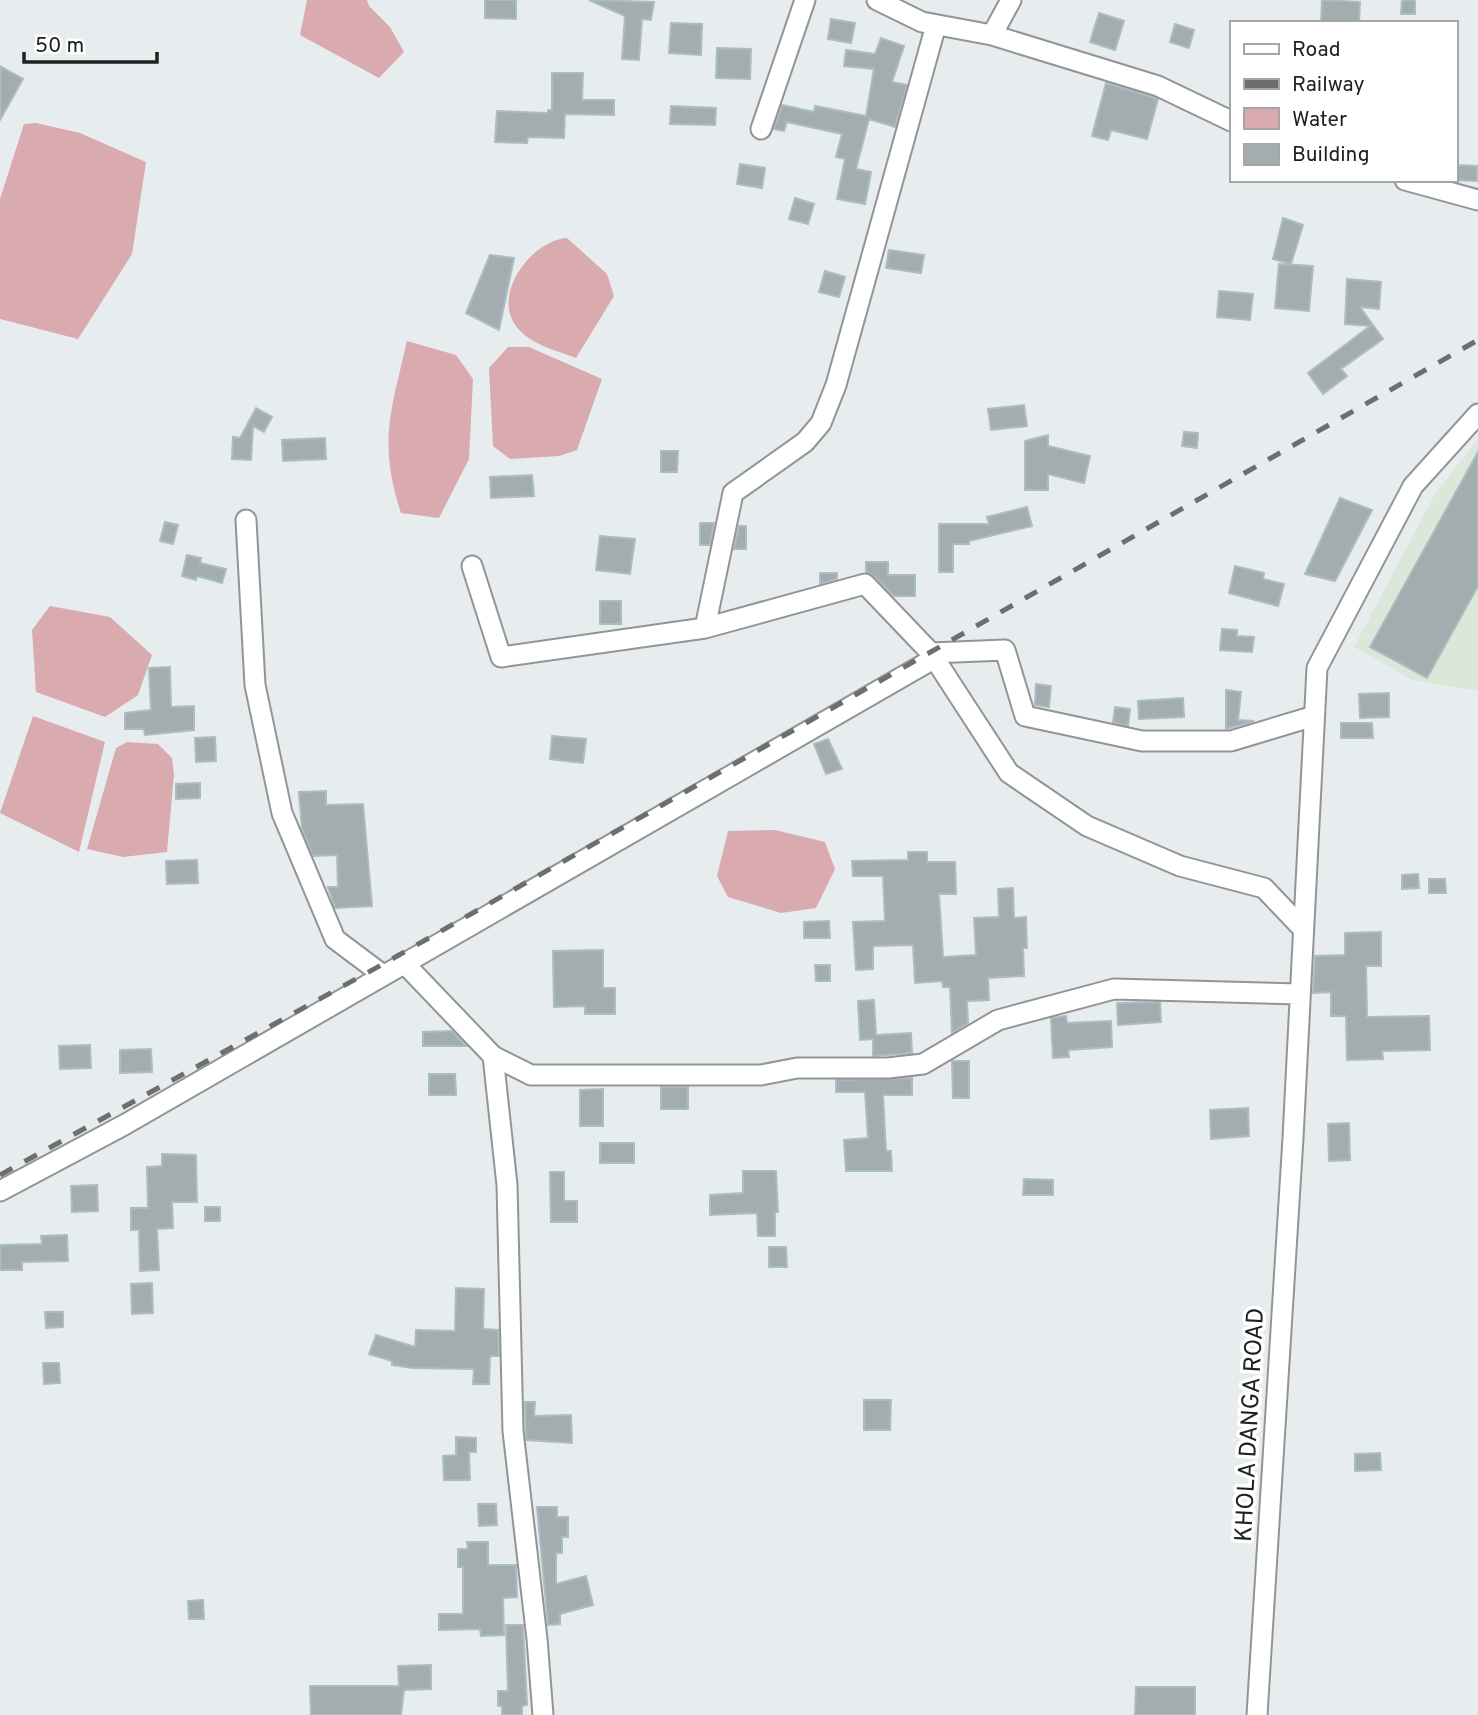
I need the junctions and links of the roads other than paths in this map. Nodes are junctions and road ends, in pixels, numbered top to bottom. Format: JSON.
{"nodes":[{"id":1,"x":805,"y":0,"type":"edge"},
{"id":2,"x":877,"y":0,"type":"edge"},
{"id":3,"x":1012,"y":0,"type":"edge"},
{"id":4,"x":936,"y":25,"type":"junction"},
{"id":5,"x":992,"y":35,"type":"junction"},
{"id":6,"x":1230,"y":121,"type":"edge"},
{"id":7,"x":761,"y":129,"type":"dead end"},
{"id":8,"x":1412,"y":182,"type":"edge"},
{"id":9,"x":1478,"y":200,"type":"edge"},
{"id":10,"x":1478,"y":414,"type":"edge"},
{"id":11,"x":246,"y":520,"type":"dead end"},
{"id":12,"x":472,"y":566,"type":"dead end"},
{"id":13,"x":705,"y":628,"type":"junction"},
{"id":14,"x":933,"y":656,"type":"junction"},
{"id":15,"x":1314,"y":716,"type":"junction"},
{"id":16,"x":1303,"y":929,"type":"junction"},
{"id":17,"x":404,"y":963,"type":"junction"},
{"id":18,"x":383,"y":975,"type":"junction"},
{"id":19,"x":1300,"y":994,"type":"junction"},
{"id":20,"x":493,"y":1056,"type":"junction"},
{"id":21,"x":0,"y":1191,"type":"edge"},
{"id":22,"x":543,"y":1715,"type":"edge"},
{"id":23,"x":1257,"y":1715,"type":"edge"}],
"edges":[{"from":1,"to":7,"type":"street"},
{"from":2,"to":4,"type":"street"},
{"from":3,"to":5,"type":"street"},
{"from":4,"to":5,"type":"street"},
{"from":4,"to":13,"type":"street"},
{"from":5,"to":6,"type":"street"},
{"from":8,"to":9,"type":"street"},
{"from":10,"to":15,"type":"street","name":"KHOLA DANGA ROAD"},
{"from":11,"to":18,"type":"street"},
{"from":12,"to":13,"type":"street"},
{"from":13,"to":14,"type":"street"},
{"from":14,"to":15,"type":"street"},
{"from":14,"to":16,"type":"street"},
{"from":14,"to":17,"type":"street"},
{"from":15,"to":16,"type":"street","name":"KHOLA DANGA ROAD"},
{"from":16,"to":19,"type":"street","name":"KHOLA DANGA ROAD"},
{"from":17,"to":18,"type":"street"},
{"from":17,"to":20,"type":"street"},
{"from":18,"to":21,"type":"street"},
{"from":19,"to":20,"type":"street"},
{"from":19,"to":23,"type":"street","name":"KHOLA DANGA ROAD"},
{"from":20,"to":22,"type":"street"}]}
